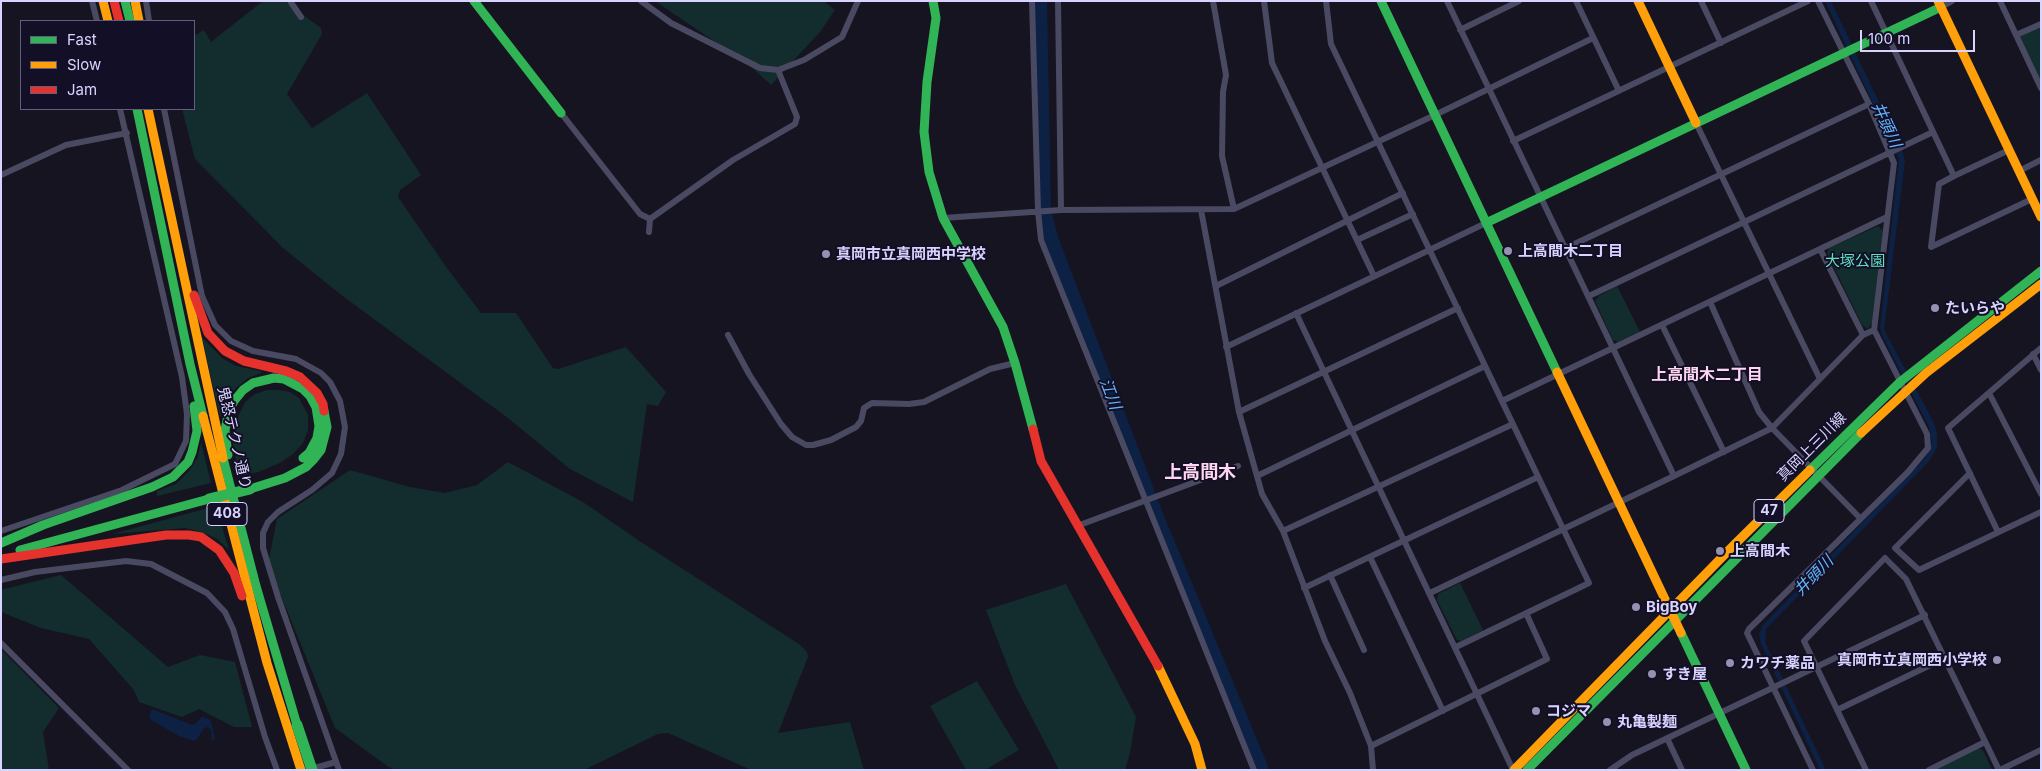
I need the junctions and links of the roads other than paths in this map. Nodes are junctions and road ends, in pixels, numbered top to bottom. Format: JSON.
{"nodes":[{"id":1,"x":92,"y":1,"type":"edge"},
{"id":2,"x":103,"y":1,"type":"edge"},
{"id":3,"x":114,"y":1,"type":"edge"},
{"id":4,"x":125,"y":1,"type":"edge"},
{"id":5,"x":135,"y":1,"type":"edge"},
{"id":6,"x":146,"y":1,"type":"edge"},
{"id":7,"x":290,"y":1,"type":"edge"},
{"id":8,"x":474,"y":1,"type":"edge"},
{"id":9,"x":641,"y":1,"type":"edge"},
{"id":10,"x":858,"y":1,"type":"edge"},
{"id":11,"x":933,"y":1,"type":"edge"},
{"id":12,"x":1032,"y":1,"type":"edge"},
{"id":13,"x":1058,"y":1,"type":"edge"},
{"id":14,"x":1213,"y":1,"type":"edge"},
{"id":15,"x":1264,"y":1,"type":"edge"},
{"id":16,"x":1326,"y":1,"type":"edge"},
{"id":17,"x":1380,"y":1,"type":"edge"},
{"id":18,"x":1447,"y":1,"type":"edge"},
{"id":19,"x":1519,"y":1,"type":"edge"},
{"id":20,"x":1576,"y":1,"type":"edge"},
{"id":21,"x":1638,"y":1,"type":"edge"},
{"id":22,"x":1701,"y":1,"type":"edge"},
{"id":23,"x":1808,"y":1,"type":"edge"},
{"id":24,"x":1818,"y":1,"type":"edge"},
{"id":25,"x":1871,"y":1,"type":"edge"},
{"id":26,"x":1952,"y":1,"type":"edge"},
{"id":27,"x":2000,"y":1,"type":"edge"},
{"id":28,"x":1939,"y":4,"type":"edge"},
{"id":29,"x":300,"y":17,"type":"dead end"},
{"id":30,"x":97,"y":20,"type":"edge"},
{"id":31,"x":108,"y":20,"type":"edge"},
{"id":32,"x":119,"y":20,"type":"edge"},
{"id":33,"x":130,"y":20,"type":"edge"},
{"id":34,"x":139,"y":20,"type":"edge"},
{"id":35,"x":149,"y":20,"type":"edge"},
{"id":36,"x":2041,"y":24,"type":"edge"},
{"id":37,"x":1460,"y":30,"type":"junction"},
{"id":38,"x":1886,"y":33,"type":"junction"},
{"id":39,"x":2016,"y":36,"type":"junction"},
{"id":40,"x":1593,"y":38,"type":"junction"},
{"id":41,"x":1721,"y":43,"type":"junction"},
{"id":42,"x":1843,"y":52,"type":"junction"},
{"id":43,"x":1669,"y":67,"type":"junction"},
{"id":44,"x":778,"y":70,"type":"junction"},
{"id":45,"x":2040,"y":85,"type":"edge"},
{"id":46,"x":1488,"y":89,"type":"junction"},
{"id":47,"x":1619,"y":91,"type":"junction"},
{"id":48,"x":1869,"y":104,"type":"junction"},
{"id":49,"x":120,"y":110,"type":"edge"},
{"id":50,"x":135,"y":110,"type":"edge"},
{"id":51,"x":148,"y":110,"type":"edge"},
{"id":52,"x":156,"y":110,"type":"edge"},
{"id":53,"x":164,"y":110,"type":"edge"},
{"id":54,"x":561,"y":113,"type":"joint"},
{"id":55,"x":1435,"y":115,"type":"junction"},
{"id":56,"x":1696,"y":123,"type":"junction"},
{"id":57,"x":1932,"y":132,"type":"junction"},
{"id":58,"x":127,"y":133,"type":"junction"},
{"id":59,"x":1513,"y":141,"type":"junction"},
{"id":60,"x":1378,"y":142,"type":"junction"},
{"id":61,"x":2009,"y":150,"type":"junction"},
{"id":62,"x":1890,"y":152,"type":"junction"},
{"id":63,"x":2041,"y":160,"type":"edge"},
{"id":64,"x":1322,"y":168,"type":"junction"},
{"id":65,"x":161,"y":171,"type":"junction"},
{"id":66,"x":2019,"y":171,"type":"junction"},
{"id":67,"x":1720,"y":174,"type":"junction"},
{"id":68,"x":1,"y":175,"type":"edge"},
{"id":69,"x":1954,"y":176,"type":"junction"},
{"id":70,"x":1403,"y":193,"type":"junction"},
{"id":71,"x":1540,"y":197,"type":"junction"},
{"id":72,"x":2032,"y":199,"type":"junction"},
{"id":73,"x":1234,"y":209,"type":"junction"},
{"id":74,"x":1062,"y":210,"type":"junction"},
{"id":75,"x":1201,"y":210,"type":"junction"},
{"id":76,"x":1038,"y":211,"type":"junction"},
{"id":77,"x":1413,"y":214,"type":"junction"},
{"id":78,"x":1887,"y":217,"type":"junction"},
{"id":79,"x":2041,"y":217,"type":"edge"},
{"id":80,"x":943,"y":218,"type":"junction"},
{"id":81,"x":650,"y":220,"type":"junction"},
{"id":82,"x":1348,"y":221,"type":"junction"},
{"id":83,"x":1744,"y":222,"type":"junction"},
{"id":84,"x":1486,"y":223,"type":"junction"},
{"id":85,"x":649,"y":232,"type":"dead end"},
{"id":86,"x":1357,"y":240,"type":"junction"},
{"id":87,"x":1566,"y":248,"type":"junction"},
{"id":88,"x":1820,"y":249,"type":"junction"},
{"id":89,"x":1430,"y":250,"type":"junction"},
{"id":90,"x":178,"y":256,"type":"junction"},
{"id":91,"x":2041,"y":271,"type":"edge"},
{"id":92,"x":1769,"y":274,"type":"junction"},
{"id":93,"x":1374,"y":276,"type":"junction"},
{"id":94,"x":2041,"y":284,"type":"edge"},
{"id":95,"x":1216,"y":286,"type":"junction"},
{"id":96,"x":1589,"y":296,"type":"junction"},
{"id":97,"x":1710,"y":302,"type":"junction"},
{"id":98,"x":1458,"y":308,"type":"junction"},
{"id":99,"x":1296,"y":313,"type":"junction"},
{"id":100,"x":1662,"y":325,"type":"junction"},
{"id":101,"x":1874,"y":330,"type":"junction"},
{"id":102,"x":728,"y":335,"type":"dead end"},
{"id":103,"x":1863,"y":335,"type":"junction"},
{"id":104,"x":1226,"y":347,"type":"junction"},
{"id":105,"x":1613,"y":348,"type":"junction"},
{"id":106,"x":2041,"y":348,"type":"edge"},
{"id":107,"x":2033,"y":354,"type":"junction"},
{"id":108,"x":1015,"y":363,"type":"junction"},
{"id":109,"x":190,"y":364,"type":"junction"},
{"id":110,"x":1485,"y":366,"type":"junction"},
{"id":111,"x":2041,"y":370,"type":"edge"},
{"id":112,"x":1324,"y":372,"type":"junction"},
{"id":113,"x":1558,"y":374,"type":"junction"},
{"id":114,"x":1820,"y":379,"type":"junction"},
{"id":115,"x":1903,"y":387,"type":"junction"},
{"id":116,"x":1989,"y":393,"type":"junction"},
{"id":117,"x":1502,"y":401,"type":"junction"},
{"id":118,"x":1239,"y":412,"type":"junction"},
{"id":119,"x":1513,"y":424,"type":"junction"},
{"id":120,"x":1772,"y":428,"type":"junction"},
{"id":121,"x":1352,"y":430,"type":"junction"},
{"id":122,"x":1724,"y":452,"type":"junction"},
{"id":123,"x":1238,"y":466,"type":"dead end"},
{"id":124,"x":1814,"y":472,"type":"junction"},
{"id":125,"x":226,"y":473,"type":"junction"},
{"id":126,"x":1970,"y":473,"type":"junction"},
{"id":127,"x":1257,"y":476,"type":"junction"},
{"id":128,"x":1674,"y":476,"type":"junction"},
{"id":129,"x":1538,"y":477,"type":"junction"},
{"id":130,"x":248,"y":485,"type":"junction"},
{"id":131,"x":1379,"y":487,"type":"junction"},
{"id":132,"x":2041,"y":494,"type":"edge"},
{"id":133,"x":208,"y":496,"type":"junction"},
{"id":134,"x":1147,"y":500,"type":"junction"},
{"id":135,"x":1619,"y":503,"type":"junction"},
{"id":136,"x":2041,"y":512,"type":"edge"},
{"id":137,"x":1860,"y":518,"type":"junction"},
{"id":138,"x":1077,"y":526,"type":"junction"},
{"id":139,"x":1563,"y":530,"type":"junction"},
{"id":140,"x":1,"y":531,"type":"edge"},
{"id":141,"x":1283,"y":531,"type":"junction"},
{"id":142,"x":1998,"y":532,"type":"junction"},
{"id":143,"x":1405,"y":540,"type":"junction"},
{"id":144,"x":1,"y":543,"type":"edge"},
{"id":145,"x":1,"y":549,"type":"edge"},
{"id":146,"x":1370,"y":557,"type":"junction"},
{"id":147,"x":1,"y":558,"type":"edge"},
{"id":148,"x":1330,"y":576,"type":"junction"},
{"id":149,"x":1,"y":580,"type":"edge"},
{"id":150,"x":1304,"y":588,"type":"junction"},
{"id":151,"x":1430,"y":593,"type":"junction"},
{"id":152,"x":1526,"y":613,"type":"junction"},
{"id":153,"x":1925,"y":615,"type":"junction"},
{"id":154,"x":1672,"y":616,"type":"junction"},
{"id":155,"x":1,"y":643,"type":"edge"},
{"id":156,"x":1456,"y":647,"type":"junction"},
{"id":157,"x":1364,"y":650,"type":"dead end"},
{"id":158,"x":1945,"y":658,"type":"junction"},
{"id":159,"x":267,"y":663,"type":"junction"},
{"id":160,"x":1816,"y":667,"type":"junction"},
{"id":161,"x":1773,"y":687,"type":"junction"},
{"id":162,"x":1478,"y":694,"type":"junction"},
{"id":163,"x":1837,"y":710,"type":"junction"},
{"id":164,"x":1443,"y":711,"type":"junction"},
{"id":165,"x":1719,"y":713,"type":"junction"},
{"id":166,"x":292,"y":727,"type":"junction"},
{"id":167,"x":1667,"y":738,"type":"junction"},
{"id":168,"x":1985,"y":742,"type":"junction"},
{"id":169,"x":1371,"y":746,"type":"junction"},
{"id":170,"x":2041,"y":750,"type":"edge"},
{"id":171,"x":336,"y":762,"type":"junction"},
{"id":172,"x":128,"y":770,"type":"edge"},
{"id":173,"x":277,"y":770,"type":"edge"},
{"id":174,"x":301,"y":770,"type":"edge"},
{"id":175,"x":308,"y":770,"type":"edge"},
{"id":176,"x":312,"y":770,"type":"edge"},
{"id":177,"x":339,"y":770,"type":"edge"},
{"id":178,"x":1202,"y":770,"type":"edge"},
{"id":179,"x":1254,"y":770,"type":"edge"},
{"id":180,"x":1373,"y":770,"type":"edge"},
{"id":181,"x":1514,"y":770,"type":"edge"},
{"id":182,"x":1527,"y":770,"type":"edge"},
{"id":183,"x":1610,"y":770,"type":"edge"},
{"id":184,"x":1682,"y":770,"type":"edge"},
{"id":185,"x":1746,"y":770,"type":"edge"},
{"id":186,"x":1813,"y":770,"type":"edge"},
{"id":187,"x":1866,"y":770,"type":"edge"},
{"id":188,"x":1929,"y":770,"type":"edge"},
{"id":189,"x":1999,"y":770,"type":"edge"}],
"edges":[{"from":1,"to":30,"type":"street"},
{"from":2,"to":31,"type":"main road"},
{"from":3,"to":32,"type":"main road"},
{"from":4,"to":33,"type":"main road"},
{"from":5,"to":34,"type":"main road"},
{"from":6,"to":35,"type":"street"},
{"from":7,"to":29,"type":"street"},
{"from":8,"to":54,"type":"main road"},
{"from":9,"to":44,"type":"street"},
{"from":10,"to":44,"type":"street"},
{"from":11,"to":80,"type":"main road"},
{"from":12,"to":76,"type":"street"},
{"from":13,"to":74,"type":"street"},
{"from":14,"to":73,"type":"street"},
{"from":15,"to":64,"type":"street"},
{"from":16,"to":60,"type":"street"},
{"from":17,"to":55,"type":"main road"},
{"from":18,"to":37,"type":"street"},
{"from":19,"to":37,"type":"street"},
{"from":20,"to":40,"type":"street"},
{"from":21,"to":43,"type":"main road"},
{"from":22,"to":41,"type":"street"},
{"from":23,"to":41,"type":"street"},
{"from":24,"to":42,"type":"street"},
{"from":25,"to":38,"type":"street"},
{"from":26,"to":28,"type":"street"},
{"from":27,"to":39,"type":"street"},
{"from":28,"to":38,"type":"main road"},
{"from":28,"to":61,"type":"main road"},
{"from":36,"to":39,"type":"street"},
{"from":37,"to":46,"type":"street"},
{"from":38,"to":42,"type":"main road"},
{"from":38,"to":57,"type":"street"},
{"from":39,"to":45,"type":"street"},
{"from":40,"to":46,"type":"street"},
{"from":40,"to":47,"type":"street"},
{"from":41,"to":43,"type":"street"},
{"from":42,"to":48,"type":"street"},
{"from":42,"to":56,"type":"main road"},
{"from":43,"to":47,"type":"street"},
{"from":43,"to":56,"type":"main road"},
{"from":44,"to":81,"type":"street"},
{"from":46,"to":55,"type":"street"},
{"from":46,"to":59,"type":"street"},
{"from":47,"to":59,"type":"street"},
{"from":48,"to":62,"type":"street"},
{"from":48,"to":67,"type":"street"},
{"from":49,"to":58,"type":"street"},
{"from":50,"to":109,"type":"main road","name":"鬼怒テクノ通り","number":"408"},
{"from":51,"to":65,"type":"main road","name":"鬼怒テクノ通り","number":"408"},
{"from":52,"to":65,"type":"main road"},
{"from":53,"to":171,"type":"street"},
{"from":54,"to":81,"type":"street"},
{"from":55,"to":60,"type":"street"},
{"from":55,"to":84,"type":"main road"},
{"from":56,"to":67,"type":"street"},
{"from":56,"to":71,"type":"main road"},
{"from":57,"to":62,"type":"street"},
{"from":57,"to":69,"type":"street"},
{"from":58,"to":68,"type":"street"},
{"from":58,"to":140,"type":"street"},
{"from":59,"to":71,"type":"street"},
{"from":60,"to":64,"type":"street"},
{"from":60,"to":70,"type":"street"},
{"from":61,"to":66,"type":"main road"},
{"from":61,"to":69,"type":"street"},
{"from":62,"to":78,"type":"street"},
{"from":62,"to":83,"type":"street"},
{"from":63,"to":66,"type":"street"},
{"from":64,"to":73,"type":"street"},
{"from":64,"to":82,"type":"street"},
{"from":65,"to":90,"type":"main road","name":"鬼怒テクノ通り","number":"408"},
{"from":66,"to":72,"type":"main road"},
{"from":67,"to":83,"type":"street"},
{"from":67,"to":87,"type":"street"},
{"from":69,"to":72,"type":"street"},
{"from":70,"to":77,"type":"street"},
{"from":70,"to":82,"type":"street"},
{"from":71,"to":84,"type":"main road"},
{"from":71,"to":87,"type":"street"},
{"from":72,"to":79,"type":"main road"},
{"from":73,"to":75,"type":"street"},
{"from":74,"to":75,"type":"street"},
{"from":74,"to":76,"type":"street"},
{"from":75,"to":95,"type":"street"},
{"from":76,"to":80,"type":"street"},
{"from":76,"to":134,"type":"street"},
{"from":77,"to":86,"type":"street"},
{"from":77,"to":89,"type":"street"},
{"from":78,"to":88,"type":"street"},
{"from":78,"to":101,"type":"street"},
{"from":80,"to":108,"type":"main road"},
{"from":81,"to":85,"type":"street"},
{"from":82,"to":86,"type":"street"},
{"from":82,"to":95,"type":"street"},
{"from":83,"to":92,"type":"street"},
{"from":83,"to":96,"type":"street"},
{"from":84,"to":89,"type":"street"},
{"from":84,"to":113,"type":"main road"},
{"from":86,"to":93,"type":"street"},
{"from":87,"to":96,"type":"street"},
{"from":88,"to":92,"type":"street"},
{"from":88,"to":103,"type":"street"},
{"from":89,"to":93,"type":"street"},
{"from":89,"to":98,"type":"street"},
{"from":90,"to":125,"type":"main road","name":"鬼怒テクノ通り","number":"408"},
{"from":90,"to":130,"type":"main road"},
{"from":91,"to":115,"type":"main road","name":"真岡上三川線","number":"47"},
{"from":92,"to":97,"type":"street"},
{"from":92,"to":114,"type":"street"},
{"from":93,"to":99,"type":"street"},
{"from":94,"to":115,"type":"main road","name":"真岡上三川線","number":"47"},
{"from":95,"to":104,"type":"street"},
{"from":96,"to":105,"type":"street"},
{"from":97,"to":100,"type":"street"},
{"from":97,"to":120,"type":"street"},
{"from":98,"to":110,"type":"street"},
{"from":98,"to":112,"type":"street"},
{"from":99,"to":104,"type":"street"},
{"from":99,"to":112,"type":"street"},
{"from":100,"to":105,"type":"street"},
{"from":100,"to":122,"type":"street"},
{"from":101,"to":103,"type":"street"},
{"from":101,"to":115,"type":"street"},
{"from":102,"to":108,"type":"street"},
{"from":103,"to":114,"type":"street"},
{"from":104,"to":118,"type":"street"},
{"from":105,"to":113,"type":"street"},
{"from":105,"to":128,"type":"street"},
{"from":106,"to":107,"type":"street"},
{"from":107,"to":111,"type":"street"},
{"from":107,"to":116,"type":"street"},
{"from":108,"to":138,"type":"main road"},
{"from":109,"to":144,"type":"main road"},
{"from":109,"to":159,"type":"main road","name":"鬼怒テクノ通り","number":"408"},
{"from":110,"to":117,"type":"street"},
{"from":110,"to":121,"type":"street"},
{"from":112,"to":118,"type":"street"},
{"from":112,"to":121,"type":"street"},
{"from":113,"to":117,"type":"street"},
{"from":113,"to":135,"type":"main road"},
{"from":114,"to":120,"type":"street"},
{"from":115,"to":124,"type":"main road","name":"真岡上三川線","number":"47"},
{"from":115,"to":137,"type":"street"},
{"from":116,"to":126,"type":"street"},
{"from":116,"to":132,"type":"street"},
{"from":117,"to":119,"type":"street"},
{"from":118,"to":127,"type":"street"},
{"from":119,"to":129,"type":"street"},
{"from":119,"to":131,"type":"street"},
{"from":120,"to":122,"type":"street"},
{"from":120,"to":124,"type":"street"},
{"from":121,"to":127,"type":"street"},
{"from":121,"to":131,"type":"street"},
{"from":122,"to":128,"type":"street"},
{"from":123,"to":134,"type":"street"},
{"from":124,"to":137,"type":"street"},
{"from":124,"to":154,"type":"main road","name":"真岡上三川線","number":"47"},
{"from":125,"to":130,"type":"main road"},
{"from":125,"to":166,"type":"main road","name":"鬼怒テクノ通り","number":"408"},
{"from":126,"to":142,"type":"street"},
{"from":126,"to":142,"type":"street"},
{"from":127,"to":141,"type":"street"},
{"from":128,"to":135,"type":"street"},
{"from":129,"to":139,"type":"street"},
{"from":129,"to":143,"type":"street"},
{"from":130,"to":133,"type":"main road","bridge":true},
{"from":131,"to":141,"type":"street"},
{"from":131,"to":143,"type":"street"},
{"from":133,"to":145,"type":"main road"},
{"from":133,"to":147,"type":"main road"},
{"from":134,"to":138,"type":"street"},
{"from":134,"to":179,"type":"street"},
{"from":135,"to":139,"type":"street"},
{"from":135,"to":154,"type":"main road"},
{"from":136,"to":142,"type":"street"},
{"from":137,"to":161,"type":"street"},
{"from":138,"to":178,"type":"main road"},
{"from":139,"to":151,"type":"street"},
{"from":139,"to":152,"type":"street"},
{"from":141,"to":150,"type":"street"},
{"from":143,"to":146,"type":"street"},
{"from":143,"to":151,"type":"street"},
{"from":146,"to":148,"type":"street"},
{"from":146,"to":164,"type":"street"},
{"from":147,"to":159,"type":"main road"},
{"from":148,"to":150,"type":"street"},
{"from":148,"to":157,"type":"street"},
{"from":149,"to":173,"type":"street"},
{"from":150,"to":169,"type":"street"},
{"from":151,"to":156,"type":"street"},
{"from":152,"to":156,"type":"street"},
{"from":152,"to":162,"type":"street"},
{"from":153,"to":158,"type":"street"},
{"from":153,"to":160,"type":"street"},
{"from":153,"to":160,"type":"street"},
{"from":154,"to":165,"type":"main road"},
{"from":154,"to":181,"type":"main road","name":"真岡上三川線","number":"47"},
{"from":154,"to":182,"type":"main road","name":"真岡上三川線","number":"47"},
{"from":155,"to":172,"type":"street"},
{"from":156,"to":162,"type":"street"},
{"from":158,"to":163,"type":"street"},
{"from":158,"to":168,"type":"street"},
{"from":159,"to":166,"type":"main road","name":"鬼怒テクノ通り","number":"408"},
{"from":160,"to":161,"type":"street"},
{"from":160,"to":163,"type":"street"},
{"from":161,"to":165,"type":"street"},
{"from":161,"to":186,"type":"street"},
{"from":162,"to":164,"type":"street"},
{"from":162,"to":181,"type":"street"},
{"from":163,"to":187,"type":"street"},
{"from":164,"to":169,"type":"street"},
{"from":165,"to":167,"type":"street"},
{"from":165,"to":185,"type":"main road"},
{"from":166,"to":174,"type":"main road","name":"鬼怒テクノ通り","number":"408"},
{"from":166,"to":176,"type":"main road","name":"鬼怒テクノ通り","number":"408","bridge":true},
{"from":167,"to":183,"type":"street"},
{"from":167,"to":184,"type":"street"},
{"from":168,"to":188,"type":"street"},
{"from":168,"to":189,"type":"street"},
{"from":169,"to":180,"type":"street"},
{"from":170,"to":189,"type":"street"},
{"from":171,"to":175,"type":"street"},
{"from":171,"to":177,"type":"street"}]}
